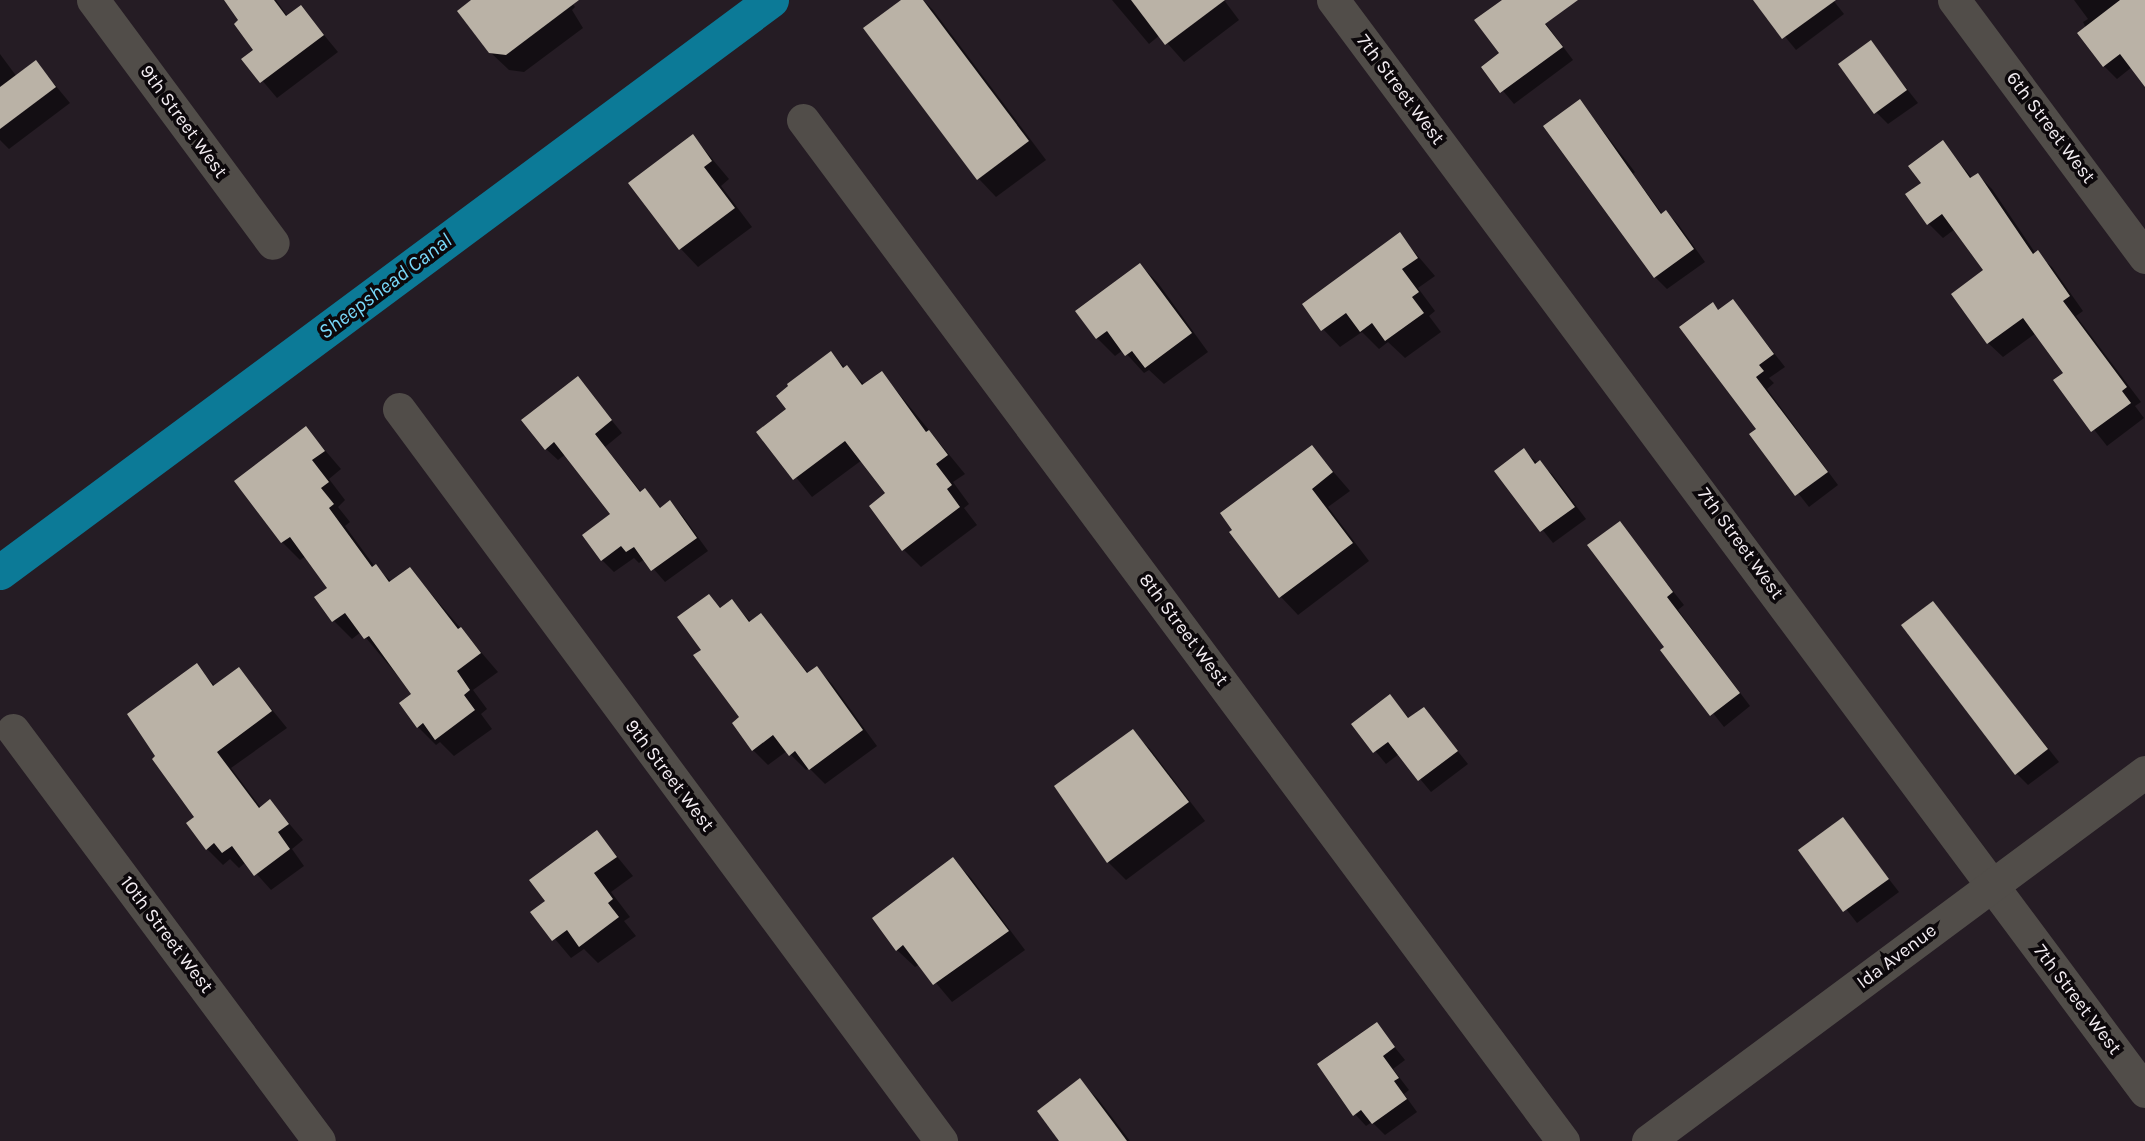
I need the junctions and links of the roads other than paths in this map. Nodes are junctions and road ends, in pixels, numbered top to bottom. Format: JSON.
{"nodes":[{"id":1,"x":93,"y":0,"type":"edge"},
{"id":2,"x":1333,"y":0,"type":"edge"},
{"id":3,"x":1954,"y":0,"type":"edge"},
{"id":4,"x":803,"y":120,"type":"dead end"},
{"id":5,"x":273,"y":243,"type":"dead end"},
{"id":6,"x":2145,"y":257,"type":"edge"},
{"id":7,"x":400,"y":409,"type":"dead end"},
{"id":8,"x":13,"y":730,"type":"dead end"},
{"id":9,"x":2145,"y":772,"type":"edge"},
{"id":10,"x":1991,"y":887,"type":"junction"},
{"id":11,"x":2145,"y":1091,"type":"edge"},
{"id":12,"x":319,"y":1141,"type":"edge"},
{"id":13,"x":941,"y":1141,"type":"edge"},
{"id":14,"x":1563,"y":1141,"type":"edge"},
{"id":15,"x":1648,"y":1141,"type":"edge"}],
"edges":[{"from":1,"to":5,"type":"street","name":"9th Street West"},
{"from":2,"to":10,"type":"street","name":"7th Street West"},
{"from":3,"to":6,"type":"street","name":"6th Street West"},
{"from":4,"to":14,"type":"street","name":"8th Street West"},
{"from":7,"to":13,"type":"street","name":"9th Street West"},
{"from":8,"to":12,"type":"street","name":"10th Street West"},
{"from":9,"to":10,"type":"street","name":"Ida Avenue"},
{"from":10,"to":11,"type":"street","name":"7th Street West"},
{"from":10,"to":15,"type":"street","name":"Ida Avenue"}]}
